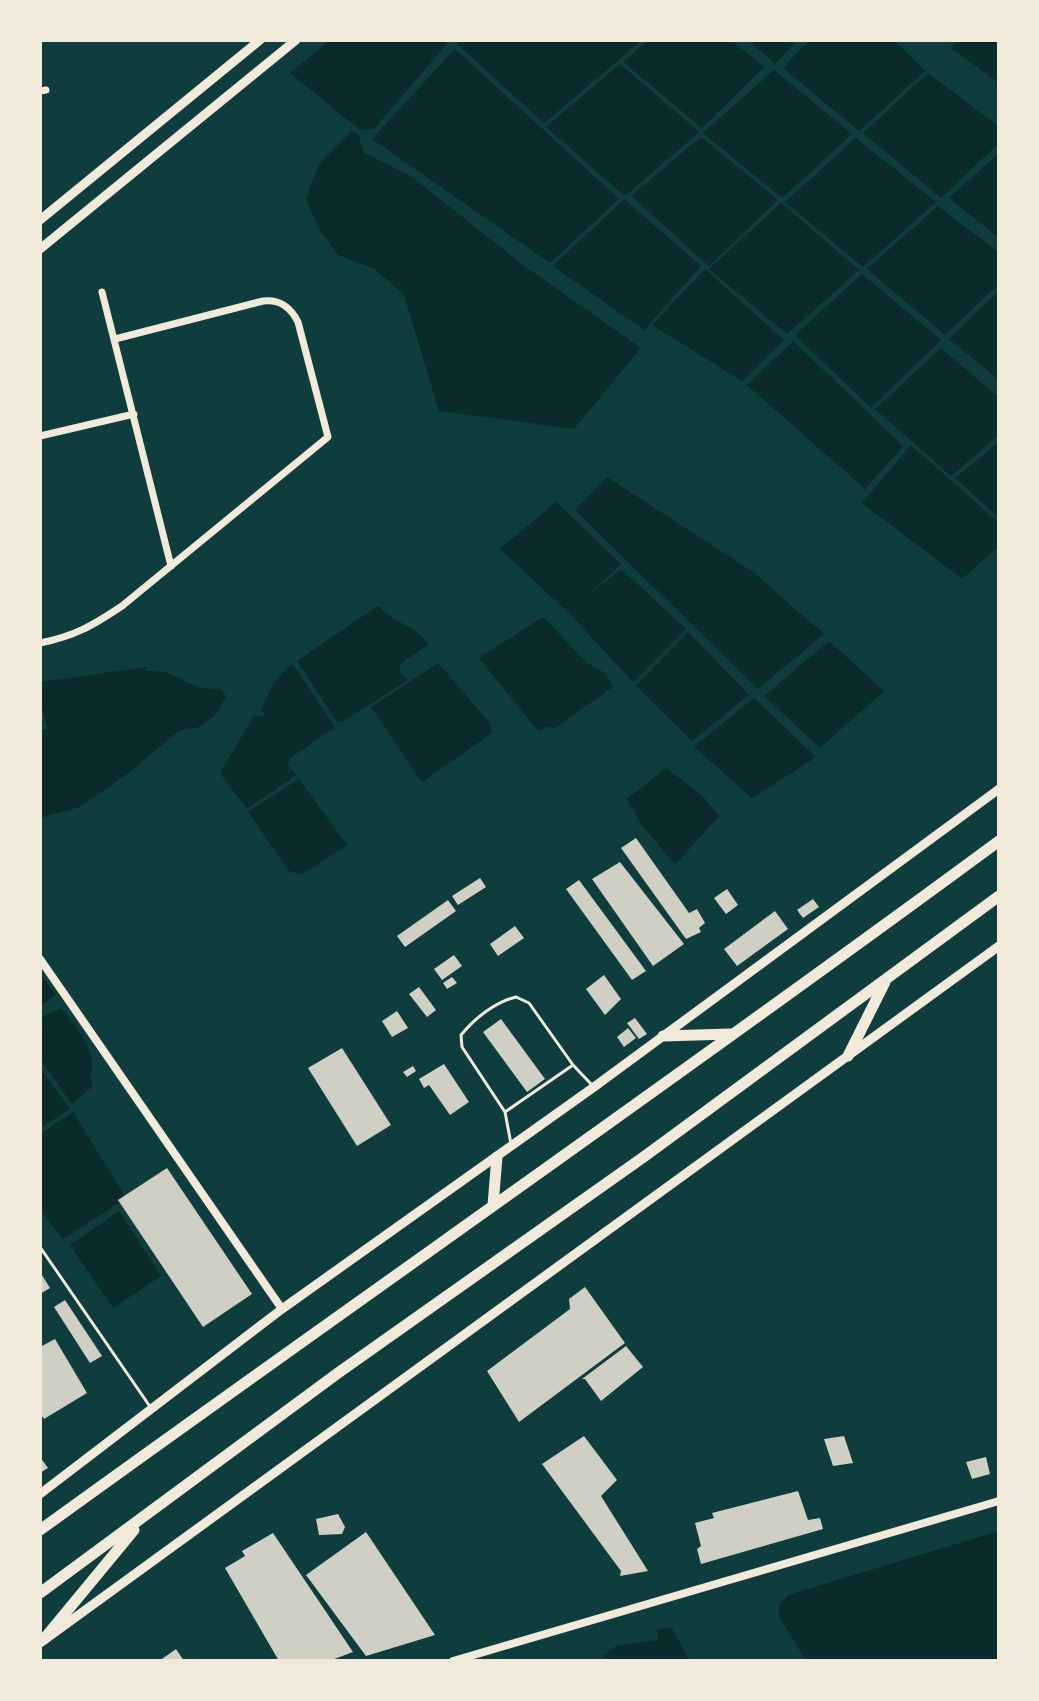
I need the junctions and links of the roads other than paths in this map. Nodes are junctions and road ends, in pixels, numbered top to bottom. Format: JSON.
{"nodes":[{"id":1,"x":260,"y":40,"type":"edge"},
{"id":2,"x":296,"y":40,"type":"edge"},
{"id":3,"x":40,"y":220,"type":"edge"},
{"id":4,"x":40,"y":249,"type":"edge"},
{"id":5,"x":102,"y":292,"type":"dead end"},
{"id":6,"x":115,"y":339,"type":"junction"},
{"id":7,"x":134,"y":414,"type":"junction"},
{"id":8,"x":40,"y":436,"type":"edge"},
{"id":9,"x":171,"y":566,"type":"junction"},
{"id":10,"x":40,"y":643,"type":"edge"},
{"id":11,"x":999,"y":789,"type":"edge"},
{"id":12,"x":999,"y":841,"type":"edge"},
{"id":13,"x":999,"y":896,"type":"edge"},
{"id":14,"x":999,"y":946,"type":"edge"},
{"id":15,"x":40,"y":959,"type":"edge"},
{"id":16,"x":888,"y":978,"type":"junction"},
{"id":17,"x":732,"y":1034,"type":"junction"},
{"id":18,"x":663,"y":1036,"type":"junction"},
{"id":19,"x":848,"y":1056,"type":"junction"},
{"id":20,"x":573,"y":1065,"type":"junction"},
{"id":21,"x":594,"y":1087,"type":"junction"},
{"id":22,"x":505,"y":1112,"type":"junction"},
{"id":23,"x":512,"y":1146,"type":"junction"},
{"id":24,"x":497,"y":1157,"type":"junction"},
{"id":25,"x":493,"y":1205,"type":"junction"},
{"id":26,"x":40,"y":1247,"type":"edge"},
{"id":27,"x":282,"y":1309,"type":"junction"},
{"id":28,"x":151,"y":1408,"type":"junction"},
{"id":29,"x":40,"y":1494,"type":"edge"},
{"id":30,"x":999,"y":1501,"type":"edge"},
{"id":31,"x":147,"y":1515,"type":"junction"},
{"id":32,"x":40,"y":1530,"type":"edge"},
{"id":33,"x":40,"y":1593,"type":"edge"},
{"id":34,"x":42,"y":1641,"type":"edge"},
{"id":35,"x":453,"y":1661,"type":"edge"}],
"edges":[{"from":1,"to":3,"type":"main road"},
{"from":2,"to":4,"type":"main road"},
{"from":5,"to":6,"type":"street"},
{"from":6,"to":7,"type":"street"},
{"from":6,"to":9,"type":"street"},
{"from":7,"to":8,"type":"street"},
{"from":7,"to":9,"type":"street"},
{"from":9,"to":10,"type":"street"},
{"from":11,"to":18,"type":"main road"},
{"from":12,"to":17,"type":"highway"},
{"from":13,"to":16,"type":"highway"},
{"from":14,"to":19,"type":"main road"},
{"from":15,"to":27,"type":"street"},
{"from":16,"to":19,"type":"highway"},
{"from":16,"to":31,"type":"highway"},
{"from":17,"to":18,"type":"highway"},
{"from":17,"to":25,"type":"highway"},
{"from":18,"to":21,"type":"main road"},
{"from":19,"to":34,"type":"main road"},
{"from":20,"to":21,"type":"lane"},
{"from":20,"to":22,"type":"lane"},
{"from":20,"to":22,"type":"lane"},
{"from":21,"to":23,"type":"main road"},
{"from":22,"to":23,"type":"lane"},
{"from":23,"to":24,"type":"main road"},
{"from":24,"to":25,"type":"highway"},
{"from":24,"to":27,"type":"main road"},
{"from":25,"to":32,"type":"highway"},
{"from":26,"to":28,"type":"lane"},
{"from":27,"to":28,"type":"main road"},
{"from":28,"to":29,"type":"main road"},
{"from":30,"to":35,"type":"street"},
{"from":31,"to":33,"type":"highway"},
{"from":31,"to":34,"type":"highway"}]}
